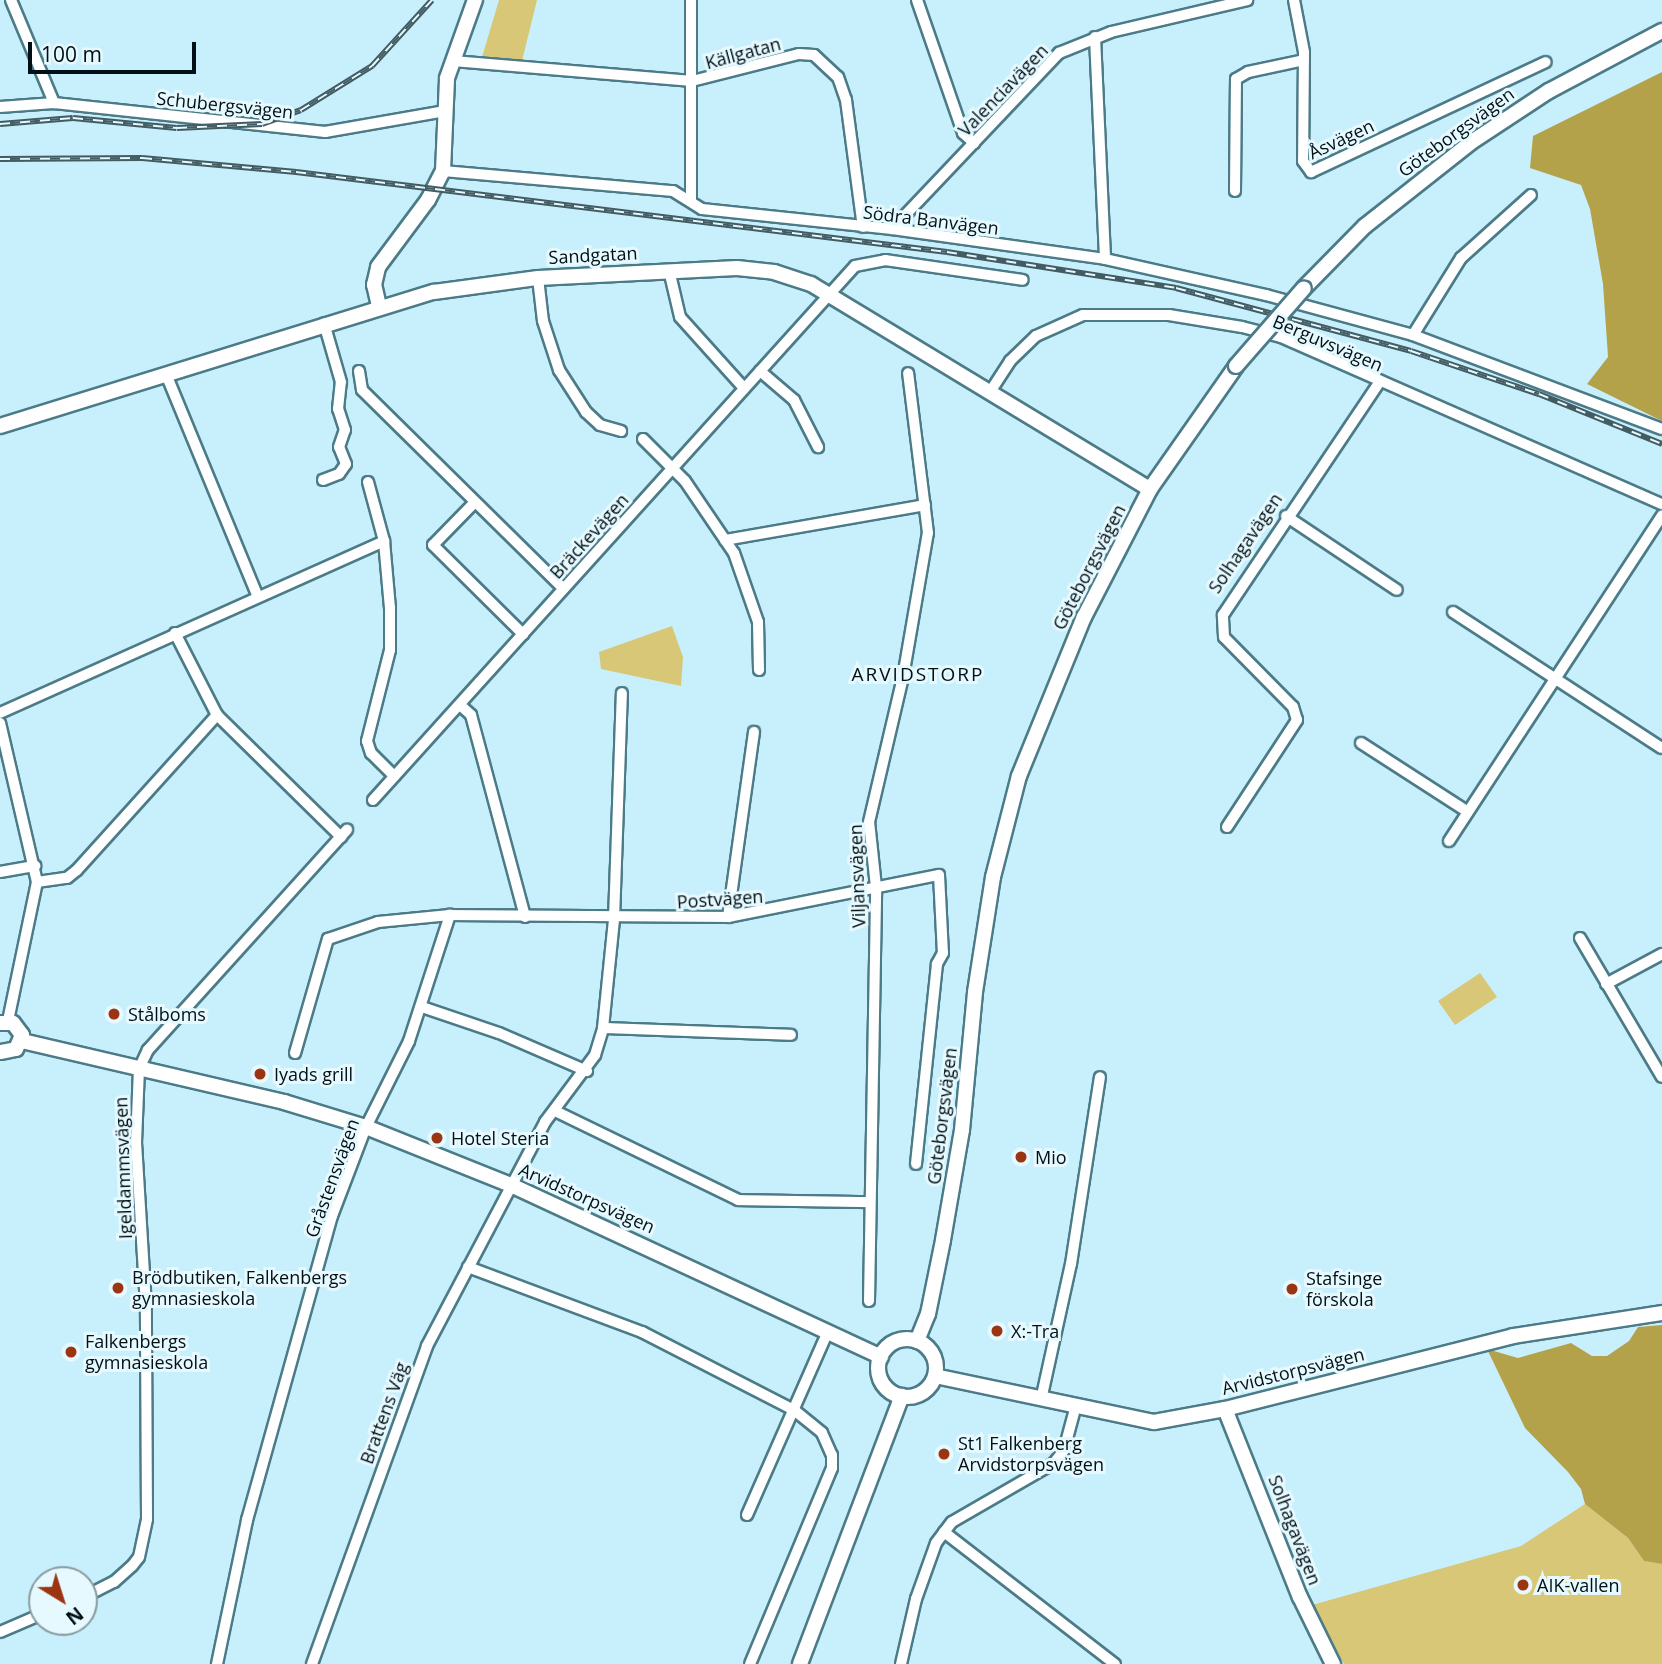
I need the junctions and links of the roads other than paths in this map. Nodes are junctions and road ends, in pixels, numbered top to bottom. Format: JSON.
{"nodes":[{"id":1,"x":11,"y":0,"type":"edge"},
{"id":2,"x":475,"y":0,"type":"edge"},
{"id":3,"x":691,"y":0,"type":"edge"},
{"id":4,"x":917,"y":0,"type":"edge"},
{"id":5,"x":1247,"y":0,"type":"edge"},
{"id":6,"x":1294,"y":0,"type":"edge"},
{"id":7,"x":1662,"y":31,"type":"edge"},
{"id":8,"x":1095,"y":37,"type":"junction"},
{"id":9,"x":1304,"y":60,"type":"junction"},
{"id":10,"x":453,"y":61,"type":"junction"},
{"id":11,"x":1546,"y":62,"type":"dead end"},
{"id":12,"x":692,"y":81,"type":"junction"},
{"id":13,"x":54,"y":103,"type":"junction"},
{"id":14,"x":0,"y":107,"type":"edge"},
{"id":15,"x":445,"y":111,"type":"junction"},
{"id":16,"x":974,"y":144,"type":"junction"},
{"id":17,"x":443,"y":171,"type":"junction"},
{"id":18,"x":1235,"y":191,"type":"dead end"},
{"id":19,"x":1531,"y":195,"type":"dead end"},
{"id":20,"x":691,"y":200,"type":"junction"},
{"id":21,"x":863,"y":227,"type":"junction"},
{"id":22,"x":892,"y":229,"type":"junction"},
{"id":23,"x":1105,"y":259,"type":"junction"},
{"id":24,"x":669,"y":270,"type":"junction"},
{"id":25,"x":538,"y":278,"type":"junction"},
{"id":26,"x":1023,"y":280,"type":"dead end"},
{"id":27,"x":829,"y":294,"type":"junction"},
{"id":28,"x":379,"y":306,"type":"junction"},
{"id":29,"x":324,"y":323,"type":"junction"},
{"id":30,"x":1413,"y":335,"type":"junction"},
{"id":31,"x":359,"y":371,"type":"dead end"},
{"id":32,"x":760,"y":371,"type":"junction"},
{"id":33,"x":908,"y":373,"type":"dead end"},
{"id":34,"x":166,"y":374,"type":"junction"},
{"id":35,"x":1380,"y":381,"type":"junction"},
{"id":36,"x":744,"y":388,"type":"junction"},
{"id":37,"x":990,"y":392,"type":"junction"},
{"id":38,"x":0,"y":426,"type":"edge"},
{"id":39,"x":1662,"y":429,"type":"edge"},
{"id":40,"x":621,"y":431,"type":"dead end"},
{"id":41,"x":643,"y":439,"type":"dead end"},
{"id":42,"x":818,"y":447,"type":"dead end"},
{"id":43,"x":673,"y":466,"type":"junction"},
{"id":44,"x":323,"y":480,"type":"dead end"},
{"id":45,"x":368,"y":482,"type":"dead end"},
{"id":46,"x":1150,"y":489,"type":"junction"},
{"id":47,"x":475,"y":502,"type":"junction"},
{"id":48,"x":1662,"y":504,"type":"edge"},
{"id":49,"x":925,"y":505,"type":"junction"},
{"id":50,"x":1662,"y":515,"type":"edge"},
{"id":51,"x":1286,"y":516,"type":"junction"},
{"id":52,"x":725,"y":540,"type":"junction"},
{"id":53,"x":384,"y":541,"type":"junction"},
{"id":54,"x":563,"y":588,"type":"junction"},
{"id":55,"x":1396,"y":590,"type":"dead end"},
{"id":56,"x":257,"y":595,"type":"junction"},
{"id":57,"x":1453,"y":612,"type":"dead end"},
{"id":58,"x":175,"y":633,"type":"junction"},
{"id":59,"x":523,"y":634,"type":"junction"},
{"id":60,"x":760,"y":670,"type":"dead end"},
{"id":61,"x":1554,"y":680,"type":"junction"},
{"id":62,"x":622,"y":693,"type":"dead end"},
{"id":63,"x":460,"y":705,"type":"junction"},
{"id":64,"x":0,"y":713,"type":"edge"},
{"id":65,"x":217,"y":715,"type":"junction"},
{"id":66,"x":0,"y":723,"type":"edge"},
{"id":67,"x":754,"y":732,"type":"dead end"},
{"id":68,"x":1361,"y":743,"type":"dead end"},
{"id":69,"x":1662,"y":748,"type":"edge"},
{"id":70,"x":394,"y":776,"type":"junction"},
{"id":71,"x":373,"y":800,"type":"dead end"},
{"id":72,"x":1468,"y":812,"type":"junction"},
{"id":73,"x":1227,"y":827,"type":"dead end"},
{"id":74,"x":1449,"y":841,"type":"dead end"},
{"id":75,"x":35,"y":866,"type":"junction"},
{"id":76,"x":0,"y":872,"type":"edge"},
{"id":77,"x":37,"y":882,"type":"junction"},
{"id":78,"x":876,"y":887,"type":"junction"},
{"id":79,"x":450,"y":915,"type":"junction"},
{"id":80,"x":728,"y":917,"type":"junction"},
{"id":81,"x":525,"y":918,"type":"junction"},
{"id":82,"x":614,"y":919,"type":"junction"},
{"id":83,"x":1580,"y":938,"type":"dead end"},
{"id":84,"x":1662,"y":955,"type":"edge"},
{"id":85,"x":1606,"y":984,"type":"junction"},
{"id":86,"x":422,"y":1007,"type":"junction"},
{"id":87,"x":4,"y":1022,"type":"edge"},
{"id":88,"x":603,"y":1028,"type":"junction"},
{"id":89,"x":791,"y":1035,"type":"dead end"},
{"id":90,"x":22,"y":1041,"type":"junction"},
{"id":91,"x":0,"y":1053,"type":"edge"},
{"id":92,"x":295,"y":1053,"type":"dead end"},
{"id":93,"x":139,"y":1069,"type":"junction"},
{"id":94,"x":587,"y":1071,"type":"junction"},
{"id":95,"x":1100,"y":1077,"type":"dead end"},
{"id":96,"x":1662,"y":1077,"type":"edge"},
{"id":97,"x":555,"y":1111,"type":"junction"},
{"id":98,"x":366,"y":1127,"type":"junction"},
{"id":99,"x":916,"y":1164,"type":"dead end"},
{"id":100,"x":511,"y":1185,"type":"junction"},
{"id":101,"x":869,"y":1202,"type":"junction"},
{"id":102,"x":468,"y":1267,"type":"junction"},
{"id":103,"x":869,"y":1301,"type":"dead end"},
{"id":104,"x":1662,"y":1313,"type":"edge"},
{"id":105,"x":828,"y":1331,"type":"junction"},
{"id":106,"x":917,"y":1341,"type":"junction"},
{"id":107,"x":881,"y":1357,"type":"junction"},
{"id":108,"x":935,"y":1376,"type":"junction"},
{"id":109,"x":902,"y":1396,"type":"junction"},
{"id":110,"x":1041,"y":1400,"type":"junction"},
{"id":111,"x":1076,"y":1409,"type":"junction"},
{"id":112,"x":1225,"y":1409,"type":"junction"},
{"id":113,"x":794,"y":1410,"type":"junction"},
{"id":114,"x":747,"y":1515,"type":"dead end"},
{"id":115,"x":944,"y":1532,"type":"junction"},
{"id":116,"x":98,"y":1590,"type":"edge"},
{"id":117,"x":28,"y":1620,"type":"edge"},
{"id":118,"x":0,"y":1632,"type":"edge"},
{"id":119,"x":217,"y":1664,"type":"edge"},
{"id":120,"x":312,"y":1664,"type":"edge"},
{"id":121,"x":750,"y":1664,"type":"edge"},
{"id":122,"x":800,"y":1664,"type":"edge"},
{"id":123,"x":901,"y":1664,"type":"edge"},
{"id":124,"x":1115,"y":1664,"type":"edge"},
{"id":125,"x":1333,"y":1664,"type":"edge"}],
"edges":[{"from":1,"to":13,"type":"street"},
{"from":2,"to":10,"type":"main road"},
{"from":3,"to":12,"type":"street"},
{"from":4,"to":16,"type":"street"},
{"from":5,"to":8,"type":"street","name":"Valenciavägen"},
{"from":6,"to":9,"type":"street","name":"Åsvägen"},
{"from":7,"to":46,"type":"main road","name":"Göteborgsvägen","bridge":true},
{"from":8,"to":16,"type":"street","name":"Valenciavägen"},
{"from":8,"to":23,"type":"street"},
{"from":9,"to":11,"type":"street","name":"Åsvägen"},
{"from":9,"to":18,"type":"street"},
{"from":10,"to":12,"type":"street","name":"Källgatan"},
{"from":10,"to":15,"type":"main road"},
{"from":12,"to":20,"type":"street"},
{"from":12,"to":21,"type":"street","name":"Källgatan"},
{"from":13,"to":14,"type":"street","name":"Schubergsvägen"},
{"from":13,"to":15,"type":"street","name":"Schubergsvägen"},
{"from":15,"to":17,"type":"main road"},
{"from":16,"to":22,"type":"street","name":"Valenciavägen"},
{"from":17,"to":20,"type":"street","name":"Södra Banvägen"},
{"from":17,"to":28,"type":"main road"},
{"from":19,"to":30,"type":"street"},
{"from":20,"to":21,"type":"street","name":"Södra Banvägen"},
{"from":21,"to":22,"type":"street","name":"Södra Banvägen"},
{"from":22,"to":23,"type":"street","name":"Södra Banvägen"},
{"from":23,"to":30,"type":"street","name":"Södra Banvägen"},
{"from":24,"to":25,"type":"main road","name":"Sandgatan"},
{"from":24,"to":27,"type":"main road","name":"Sandgatan"},
{"from":24,"to":36,"type":"street"},
{"from":25,"to":28,"type":"main road","name":"Sandgatan"},
{"from":25,"to":40,"type":"street"},
{"from":26,"to":27,"type":"street","name":"Bräckevägen"},
{"from":27,"to":32,"type":"street","name":"Bräckevägen"},
{"from":27,"to":37,"type":"main road","name":"Sandgatan"},
{"from":28,"to":29,"type":"main road","name":"Sandgatan"},
{"from":29,"to":34,"type":"main road","name":"Sandgatan"},
{"from":29,"to":44,"type":"street"},
{"from":30,"to":39,"type":"street","name":"Södra Banvägen"},
{"from":31,"to":47,"type":"street"},
{"from":32,"to":36,"type":"street","name":"Bräckevägen"},
{"from":32,"to":42,"type":"street"},
{"from":33,"to":49,"type":"street","name":"Viljansvägen"},
{"from":34,"to":38,"type":"main road","name":"Sandgatan"},
{"from":34,"to":56,"type":"street"},
{"from":35,"to":37,"type":"street","name":"Berguvsvägen"},
{"from":35,"to":48,"type":"street","name":"Berguvsvägen"},
{"from":35,"to":51,"type":"street","name":"Solhagavägen"},
{"from":36,"to":43,"type":"street","name":"Bräckevägen"},
{"from":37,"to":46,"type":"main road","name":"Sandgatan"},
{"from":41,"to":43,"type":"street"},
{"from":43,"to":52,"type":"street"},
{"from":43,"to":54,"type":"street","name":"Bräckevägen"},
{"from":45,"to":53,"type":"street"},
{"from":46,"to":106,"type":"main road","name":"Göteborgsvägen"},
{"from":47,"to":54,"type":"street"},
{"from":47,"to":59,"type":"street"},
{"from":49,"to":52,"type":"street"},
{"from":49,"to":78,"type":"street","name":"Viljansvägen"},
{"from":50,"to":61,"type":"street"},
{"from":51,"to":55,"type":"street"},
{"from":51,"to":73,"type":"street","name":"Solhagavägen"},
{"from":52,"to":60,"type":"street"},
{"from":53,"to":56,"type":"street"},
{"from":53,"to":70,"type":"street"},
{"from":54,"to":59,"type":"street","name":"Bräckevägen"},
{"from":56,"to":58,"type":"street"},
{"from":57,"to":61,"type":"street"},
{"from":58,"to":64,"type":"street"},
{"from":58,"to":65,"type":"street"},
{"from":59,"to":63,"type":"street","name":"Bräckevägen"},
{"from":61,"to":69,"type":"street"},
{"from":61,"to":72,"type":"street"},
{"from":62,"to":82,"type":"street","name":"Brattens Väg"},
{"from":63,"to":70,"type":"street","name":"Bräckevägen"},
{"from":63,"to":81,"type":"street"},
{"from":65,"to":77,"type":"street"},
{"from":65,"to":93,"type":"street"},
{"from":66,"to":75,"type":"street"},
{"from":67,"to":80,"type":"street"},
{"from":68,"to":72,"type":"street"},
{"from":70,"to":71,"type":"street","name":"Bräckevägen"},
{"from":72,"to":74,"type":"street"},
{"from":75,"to":76,"type":"street"},
{"from":75,"to":77,"type":"street"},
{"from":77,"to":87,"type":"street"},
{"from":78,"to":80,"type":"street","name":"Postvägen"},
{"from":78,"to":99,"type":"street","name":"Postvägen"},
{"from":78,"to":101,"type":"street","name":"Viljansvägen"},
{"from":79,"to":81,"type":"street","name":"Postvägen"},
{"from":79,"to":86,"type":"street","name":"Gråstensvägen"},
{"from":79,"to":92,"type":"street","name":"Postvägen"},
{"from":80,"to":82,"type":"street","name":"Postvägen"},
{"from":81,"to":82,"type":"street","name":"Postvägen"},
{"from":82,"to":88,"type":"street","name":"Brattens Väg"},
{"from":83,"to":85,"type":"street"},
{"from":84,"to":85,"type":"street"},
{"from":85,"to":96,"type":"street"},
{"from":86,"to":94,"type":"street"},
{"from":86,"to":98,"type":"street","name":"Gråstensvägen"},
{"from":87,"to":90,"type":"main road"},
{"from":88,"to":89,"type":"street"},
{"from":88,"to":94,"type":"street","name":"Brattens Väg"},
{"from":90,"to":91,"type":"main road"},
{"from":90,"to":93,"type":"main road","name":"Arvidstorpsvägen"},
{"from":93,"to":98,"type":"main road","name":"Arvidstorpsvägen"},
{"from":93,"to":116,"type":"street","name":"Igeldammsvägen"},
{"from":94,"to":97,"type":"street","name":"Brattens Väg"},
{"from":95,"to":110,"type":"street"},
{"from":97,"to":100,"type":"street","name":"Brattens Väg"},
{"from":97,"to":101,"type":"street"},
{"from":98,"to":100,"type":"main road","name":"Arvidstorpsvägen"},
{"from":98,"to":119,"type":"street","name":"Gråstensvägen"},
{"from":100,"to":102,"type":"street","name":"Brattens Väg"},
{"from":100,"to":105,"type":"main road","name":"Arvidstorpsvägen"},
{"from":101,"to":103,"type":"street","name":"Viljansvägen"},
{"from":102,"to":113,"type":"street"},
{"from":102,"to":120,"type":"street","name":"Brattens Väg"},
{"from":104,"to":112,"type":"main road","name":"Arvidstorpsvägen"},
{"from":105,"to":107,"type":"main road","name":"Arvidstorpsvägen"},
{"from":105,"to":113,"type":"street"},
{"from":106,"to":107,"type":"main road"},
{"from":106,"to":108,"type":"main road"},
{"from":107,"to":109,"type":"main road"},
{"from":108,"to":109,"type":"main road"},
{"from":108,"to":110,"type":"main road","name":"Arvidstorpsvägen"},
{"from":109,"to":122,"type":"main road"},
{"from":110,"to":111,"type":"main road","name":"Arvidstorpsvägen"},
{"from":111,"to":112,"type":"main road","name":"Arvidstorpsvägen"},
{"from":111,"to":115,"type":"street"},
{"from":112,"to":125,"type":"main road","name":"Solhagavägen"},
{"from":113,"to":114,"type":"street"},
{"from":113,"to":121,"type":"street"},
{"from":115,"to":123,"type":"street"},
{"from":115,"to":124,"type":"street"},
{"from":117,"to":118,"type":"street"}]}
